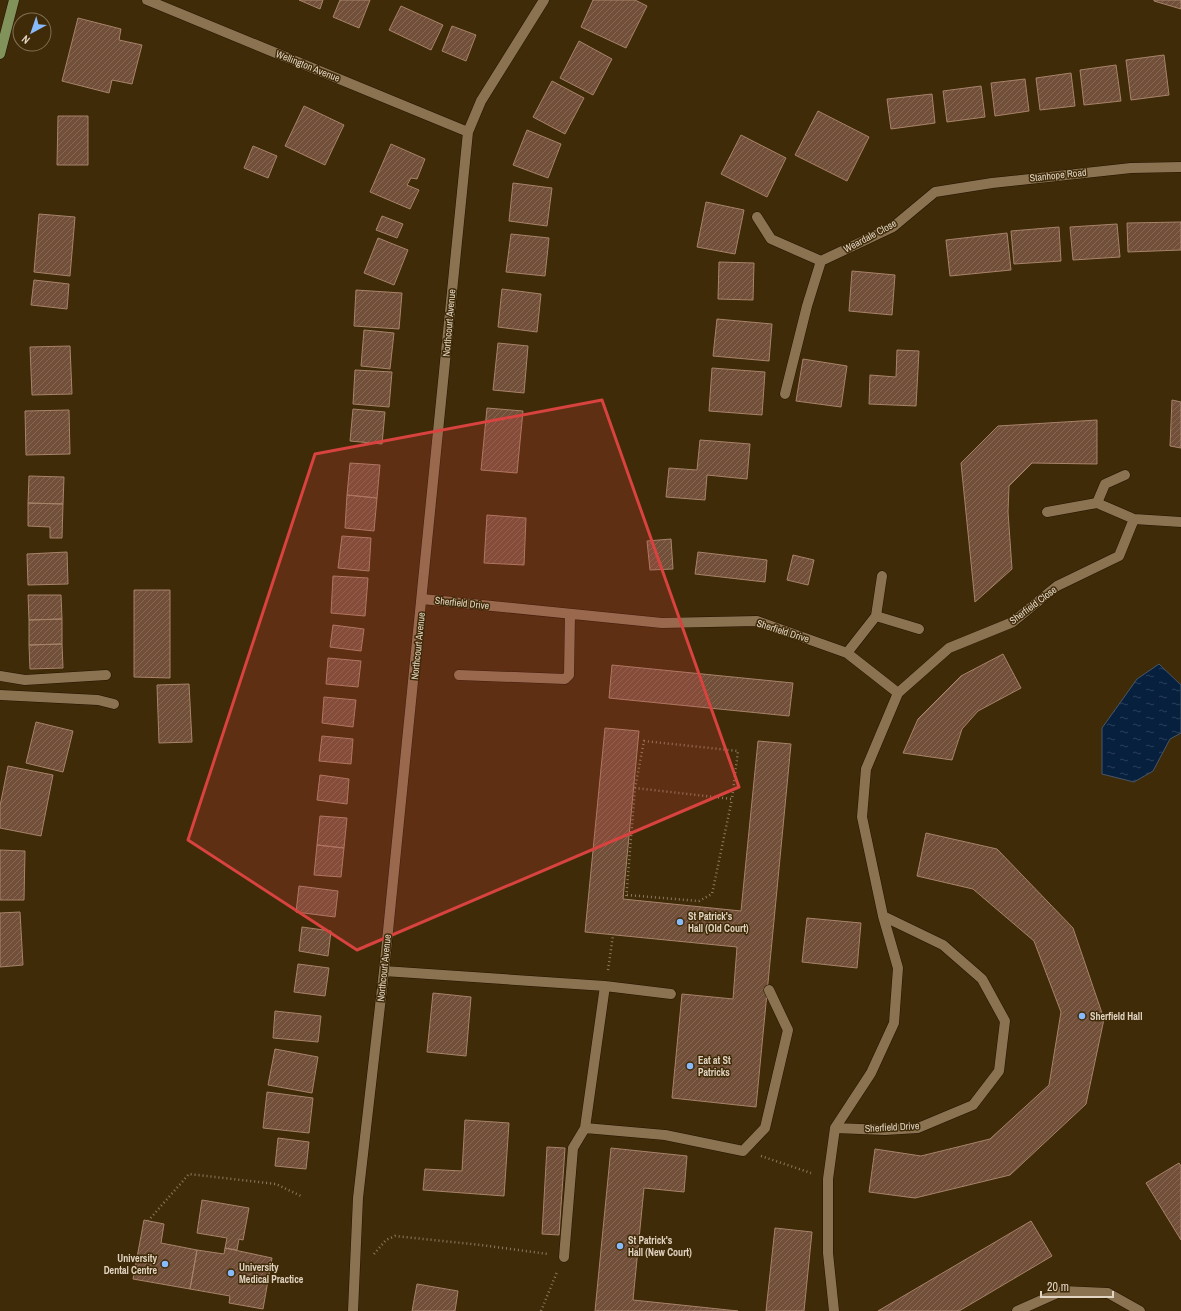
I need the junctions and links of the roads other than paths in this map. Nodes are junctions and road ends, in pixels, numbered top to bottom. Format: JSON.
{"nodes":[{"id":1,"x":14,"y":0,"type":"edge"},
{"id":2,"x":147,"y":0,"type":"edge"},
{"id":3,"x":544,"y":0,"type":"edge"},
{"id":4,"x":0,"y":54,"type":"edge"},
{"id":5,"x":468,"y":132,"type":"junction"},
{"id":6,"x":1181,"y":167,"type":"edge"},
{"id":7,"x":935,"y":192,"type":"joint"},
{"id":8,"x":757,"y":217,"type":"dead end"},
{"id":9,"x":821,"y":261,"type":"junction"},
{"id":10,"x":785,"y":394,"type":"dead end"},
{"id":11,"x":1125,"y":474,"type":"dead end"},
{"id":12,"x":1097,"y":503,"type":"junction"},
{"id":13,"x":1047,"y":512,"type":"dead end"},
{"id":14,"x":1134,"y":519,"type":"junction"},
{"id":15,"x":1181,"y":522,"type":"edge"},
{"id":16,"x":882,"y":576,"type":"dead end"},
{"id":17,"x":422,"y":599,"type":"junction"},
{"id":18,"x":570,"y":614,"type":"junction"},
{"id":19,"x":876,"y":616,"type":"junction"},
{"id":20,"x":919,"y":629,"type":"dead end"},
{"id":21,"x":847,"y":653,"type":"junction"},
{"id":22,"x":106,"y":675,"type":"dead end"},
{"id":23,"x":459,"y":675,"type":"dead end"},
{"id":24,"x":0,"y":676,"type":"edge"},
{"id":25,"x":898,"y":693,"type":"junction"},
{"id":26,"x":0,"y":695,"type":"edge"},
{"id":27,"x":114,"y":704,"type":"dead end"},
{"id":28,"x":883,"y":916,"type":"junction"},
{"id":29,"x":384,"y":971,"type":"junction"},
{"id":30,"x":605,"y":986,"type":"junction"},
{"id":31,"x":769,"y":990,"type":"dead end"},
{"id":32,"x":671,"y":994,"type":"dead end"},
{"id":33,"x":585,"y":1128,"type":"junction"},
{"id":34,"x":836,"y":1128,"type":"junction"},
{"id":35,"x":564,"y":1256,"type":"road end"},
{"id":36,"x":353,"y":1311,"type":"edge"},
{"id":37,"x":834,"y":1311,"type":"edge"},
{"id":38,"x":1017,"y":1311,"type":"edge"},
{"id":39,"x":1140,"y":1311,"type":"edge"}],
"edges":[{"from":1,"to":4,"type":"main road"},
{"from":2,"to":5,"type":"street","name":"Wellington Avenue"},
{"from":3,"to":5,"type":"street","name":"Northcourt Avenue"},
{"from":5,"to":17,"type":"street","name":"Northcourt Avenue"},
{"from":6,"to":7,"type":"street","name":"Stanhope Road"},
{"from":7,"to":9,"type":"street","name":"Weardale Close"},
{"from":8,"to":9,"type":"street"},
{"from":9,"to":10,"type":"street"},
{"from":11,"to":12,"type":"street"},
{"from":12,"to":13,"type":"street"},
{"from":12,"to":14,"type":"street"},
{"from":14,"to":15,"type":"street"},
{"from":14,"to":25,"type":"street","name":"Sherfield Close"},
{"from":16,"to":19,"type":"street"},
{"from":17,"to":18,"type":"street","name":"Sherfield Drive"},
{"from":17,"to":29,"type":"street","name":"Northcourt Avenue"},
{"from":18,"to":21,"type":"street","name":"Sherfield Drive"},
{"from":18,"to":23,"type":"street"},
{"from":19,"to":20,"type":"street"},
{"from":19,"to":21,"type":"street"},
{"from":21,"to":25,"type":"street","name":"Sherfield Drive"},
{"from":22,"to":24,"type":"street"},
{"from":25,"to":28,"type":"street"},
{"from":26,"to":27,"type":"street"},
{"from":28,"to":34,"type":"street"},
{"from":28,"to":34,"type":"street","name":"Sherfield Drive"},
{"from":29,"to":30,"type":"street"},
{"from":29,"to":36,"type":"street","name":"Northcourt Avenue"},
{"from":30,"to":32,"type":"street"},
{"from":30,"to":33,"type":"street"},
{"from":31,"to":33,"type":"street"},
{"from":33,"to":35,"type":"street"},
{"from":34,"to":37,"type":"street"},
{"from":38,"to":39,"type":"street"}]}
